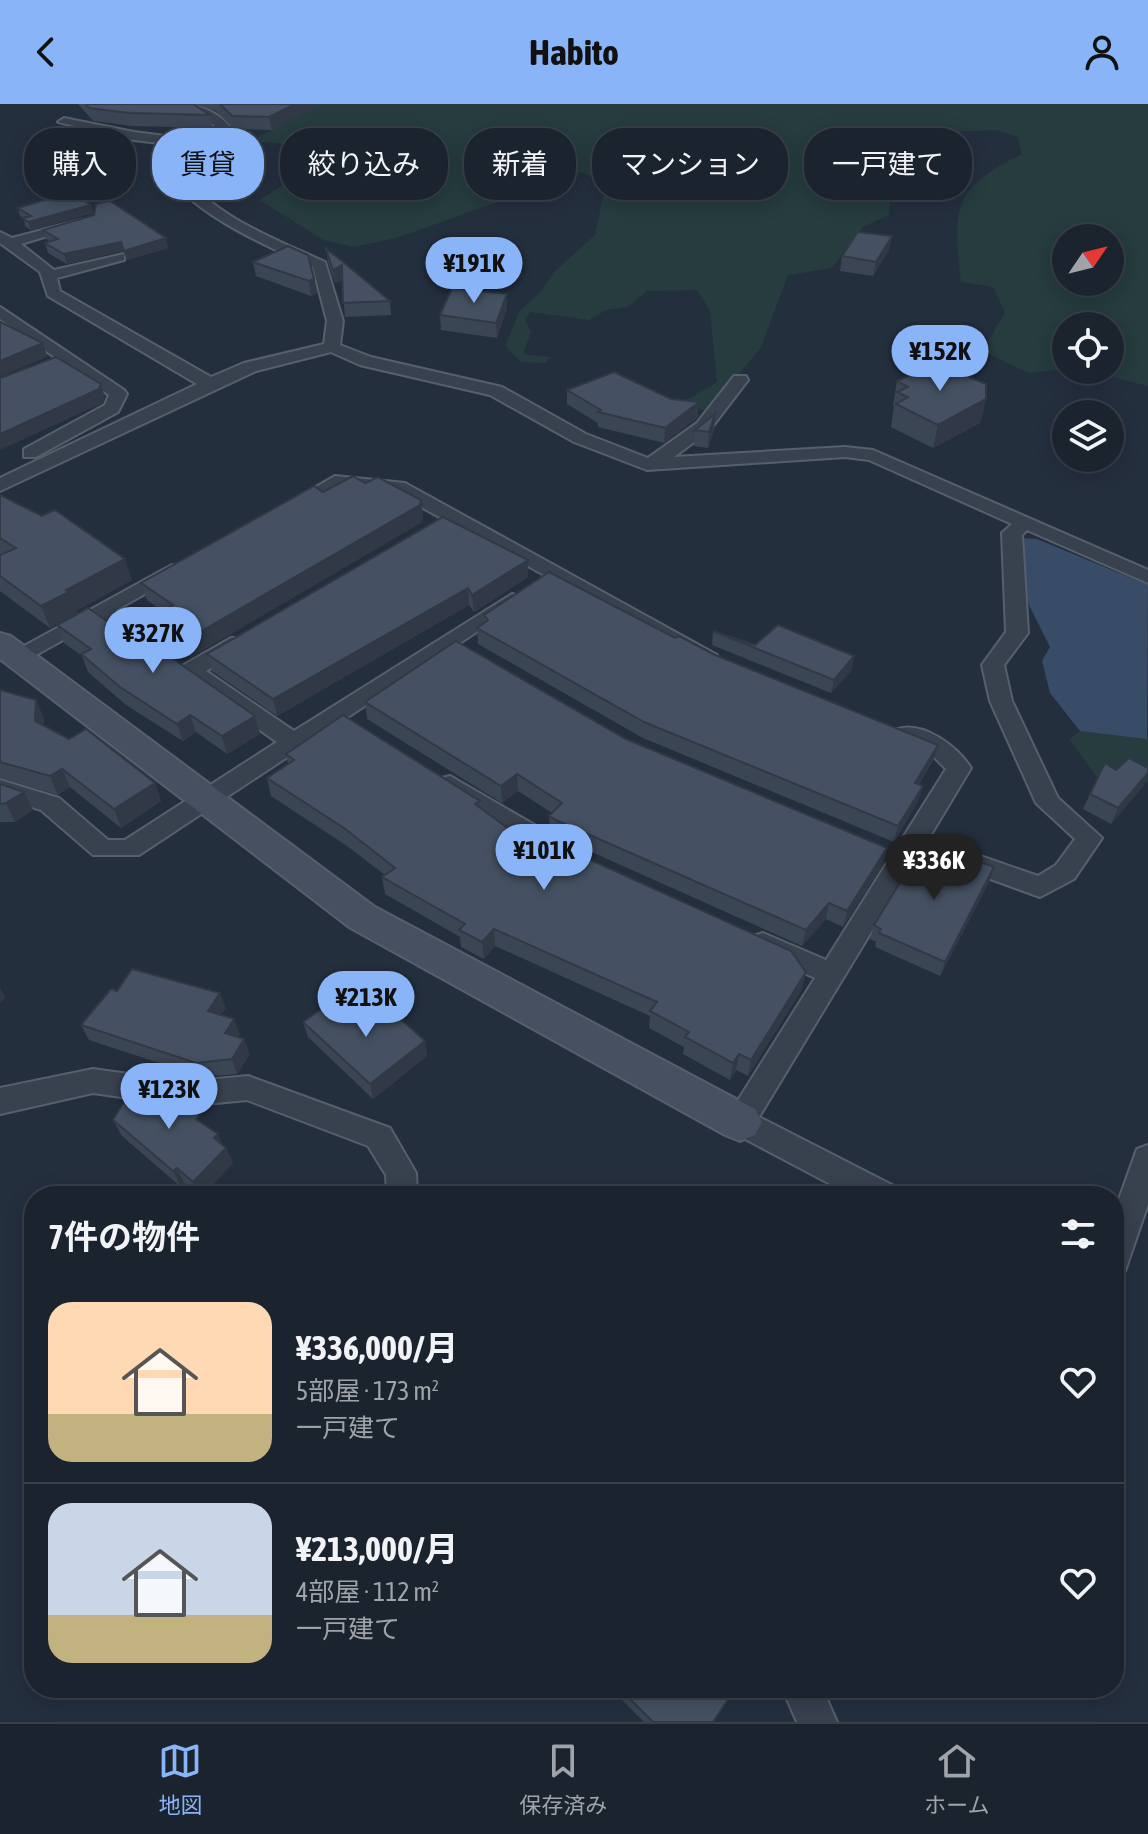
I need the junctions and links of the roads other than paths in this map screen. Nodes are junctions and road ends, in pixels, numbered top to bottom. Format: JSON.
{"nodes":[{"id":1,"x":188,"y":104,"type":"edge"},
{"id":2,"x":64,"y":122,"type":"dead end"},
{"id":3,"x":227,"y":128,"type":"edge"},
{"id":4,"x":152,"y":138,"type":"edge"},
{"id":5,"x":200,"y":200,"type":"edge"},
{"id":6,"x":91,"y":218,"type":"edge"},
{"id":7,"x":5,"y":240,"type":"edge"},
{"id":8,"x":119,"y":257,"type":"edge"},
{"id":9,"x":48,"y":276,"type":"junction"},
{"id":10,"x":3,"y":318,"type":"edge"},
{"id":11,"x":332,"y":347,"type":"junction"},
{"id":12,"x":66,"y":358,"type":"junction"},
{"id":13,"x":40,"y":369,"type":"edge"},
{"id":14,"x":740,"y":380,"type":"dead end"},
{"id":15,"x":210,"y":384,"type":"junction"},
{"id":16,"x":652,"y":464,"type":"junction"},
{"id":17,"x":0,"y":468,"type":"edge"},
{"id":18,"x":0,"y":485,"type":"edge"},
{"id":19,"x":267,"y":520,"type":"edge"},
{"id":20,"x":1024,"y":523,"type":"junction"},
{"id":21,"x":198,"y":557,"type":"edge"},
{"id":22,"x":552,"y":574,"type":"junction"},
{"id":23,"x":1148,"y":577,"type":"edge"},
{"id":24,"x":102,"y":610,"type":"junction"},
{"id":25,"x":259,"y":631,"type":"edge"},
{"id":26,"x":451,"y":641,"type":"junction"},
{"id":27,"x":6,"y":655,"type":"edge"},
{"id":28,"x":477,"y":656,"type":"edge"},
{"id":29,"x":722,"y":663,"type":"edge"},
{"id":30,"x":190,"y":671,"type":"junction"},
{"id":31,"x":338,"y":714,"type":"junction"},
{"id":32,"x":880,"y":724,"type":"edge"},
{"id":33,"x":364,"y":731,"type":"edge"},
{"id":34,"x":295,"y":743,"type":"junction"},
{"id":35,"x":430,"y":772,"type":"edge"},
{"id":36,"x":0,"y":788,"type":"edge"},
{"id":37,"x":207,"y":800,"type":"junction"},
{"id":38,"x":875,"y":847,"type":"edge"},
{"id":39,"x":908,"y":850,"type":"junction"},
{"id":40,"x":577,"y":859,"type":"edge"},
{"id":41,"x":747,"y":936,"type":"edge"},
{"id":42,"x":832,"y":974,"type":"junction"},
{"id":43,"x":0,"y":1101,"type":"edge"},
{"id":44,"x":740,"y":1122,"type":"junction"},
{"id":45,"x":1148,"y":1158,"type":"edge"},
{"id":46,"x":402,"y":1186,"type":"edge"},
{"id":47,"x":864,"y":1186,"type":"edge"},
{"id":48,"x":1124,"y":1230,"type":"edge"},
{"id":49,"x":806,"y":1698,"type":"edge"},
{"id":50,"x":817,"y":1722,"type":"edge"}],
"edges":[{"from":1,"to":3,"type":"street"},
{"from":2,"to":4,"type":"street"},
{"from":5,"to":11,"type":"street"},
{"from":6,"to":7,"type":"street"},
{"from":7,"to":9,"type":"street"},
{"from":8,"to":9,"type":"street"},
{"from":9,"to":15,"type":"street"},
{"from":10,"to":12,"type":"street"},
{"from":11,"to":15,"type":"street"},
{"from":11,"to":16,"type":"street"},
{"from":12,"to":13,"type":"street"},
{"from":12,"to":17,"type":"street"},
{"from":14,"to":16,"type":"street"},
{"from":15,"to":18,"type":"street"},
{"from":16,"to":20,"type":"street"},
{"from":19,"to":22,"type":"street"},
{"from":20,"to":23,"type":"street"},
{"from":20,"to":39,"type":"street"},
{"from":21,"to":24,"type":"street"},
{"from":22,"to":26,"type":"street"},
{"from":22,"to":29,"type":"street"},
{"from":24,"to":27,"type":"street"},
{"from":24,"to":30,"type":"street"},
{"from":25,"to":30,"type":"street"},
{"from":26,"to":28,"type":"street"},
{"from":26,"to":31,"type":"street"},
{"from":27,"to":37,"type":"street"},
{"from":30,"to":34,"type":"street"},
{"from":31,"to":33,"type":"street"},
{"from":31,"to":34,"type":"street"},
{"from":32,"to":39,"type":"street"},
{"from":34,"to":37,"type":"street"},
{"from":35,"to":40,"type":"street"},
{"from":36,"to":37,"type":"street"},
{"from":37,"to":44,"type":"street"},
{"from":38,"to":39,"type":"street"},
{"from":39,"to":42,"type":"street"},
{"from":41,"to":42,"type":"street"},
{"from":42,"to":44,"type":"street"},
{"from":43,"to":46,"type":"street"},
{"from":44,"to":47,"type":"street"},
{"from":45,"to":48,"type":"street"},
{"from":49,"to":50,"type":"street"}]}
